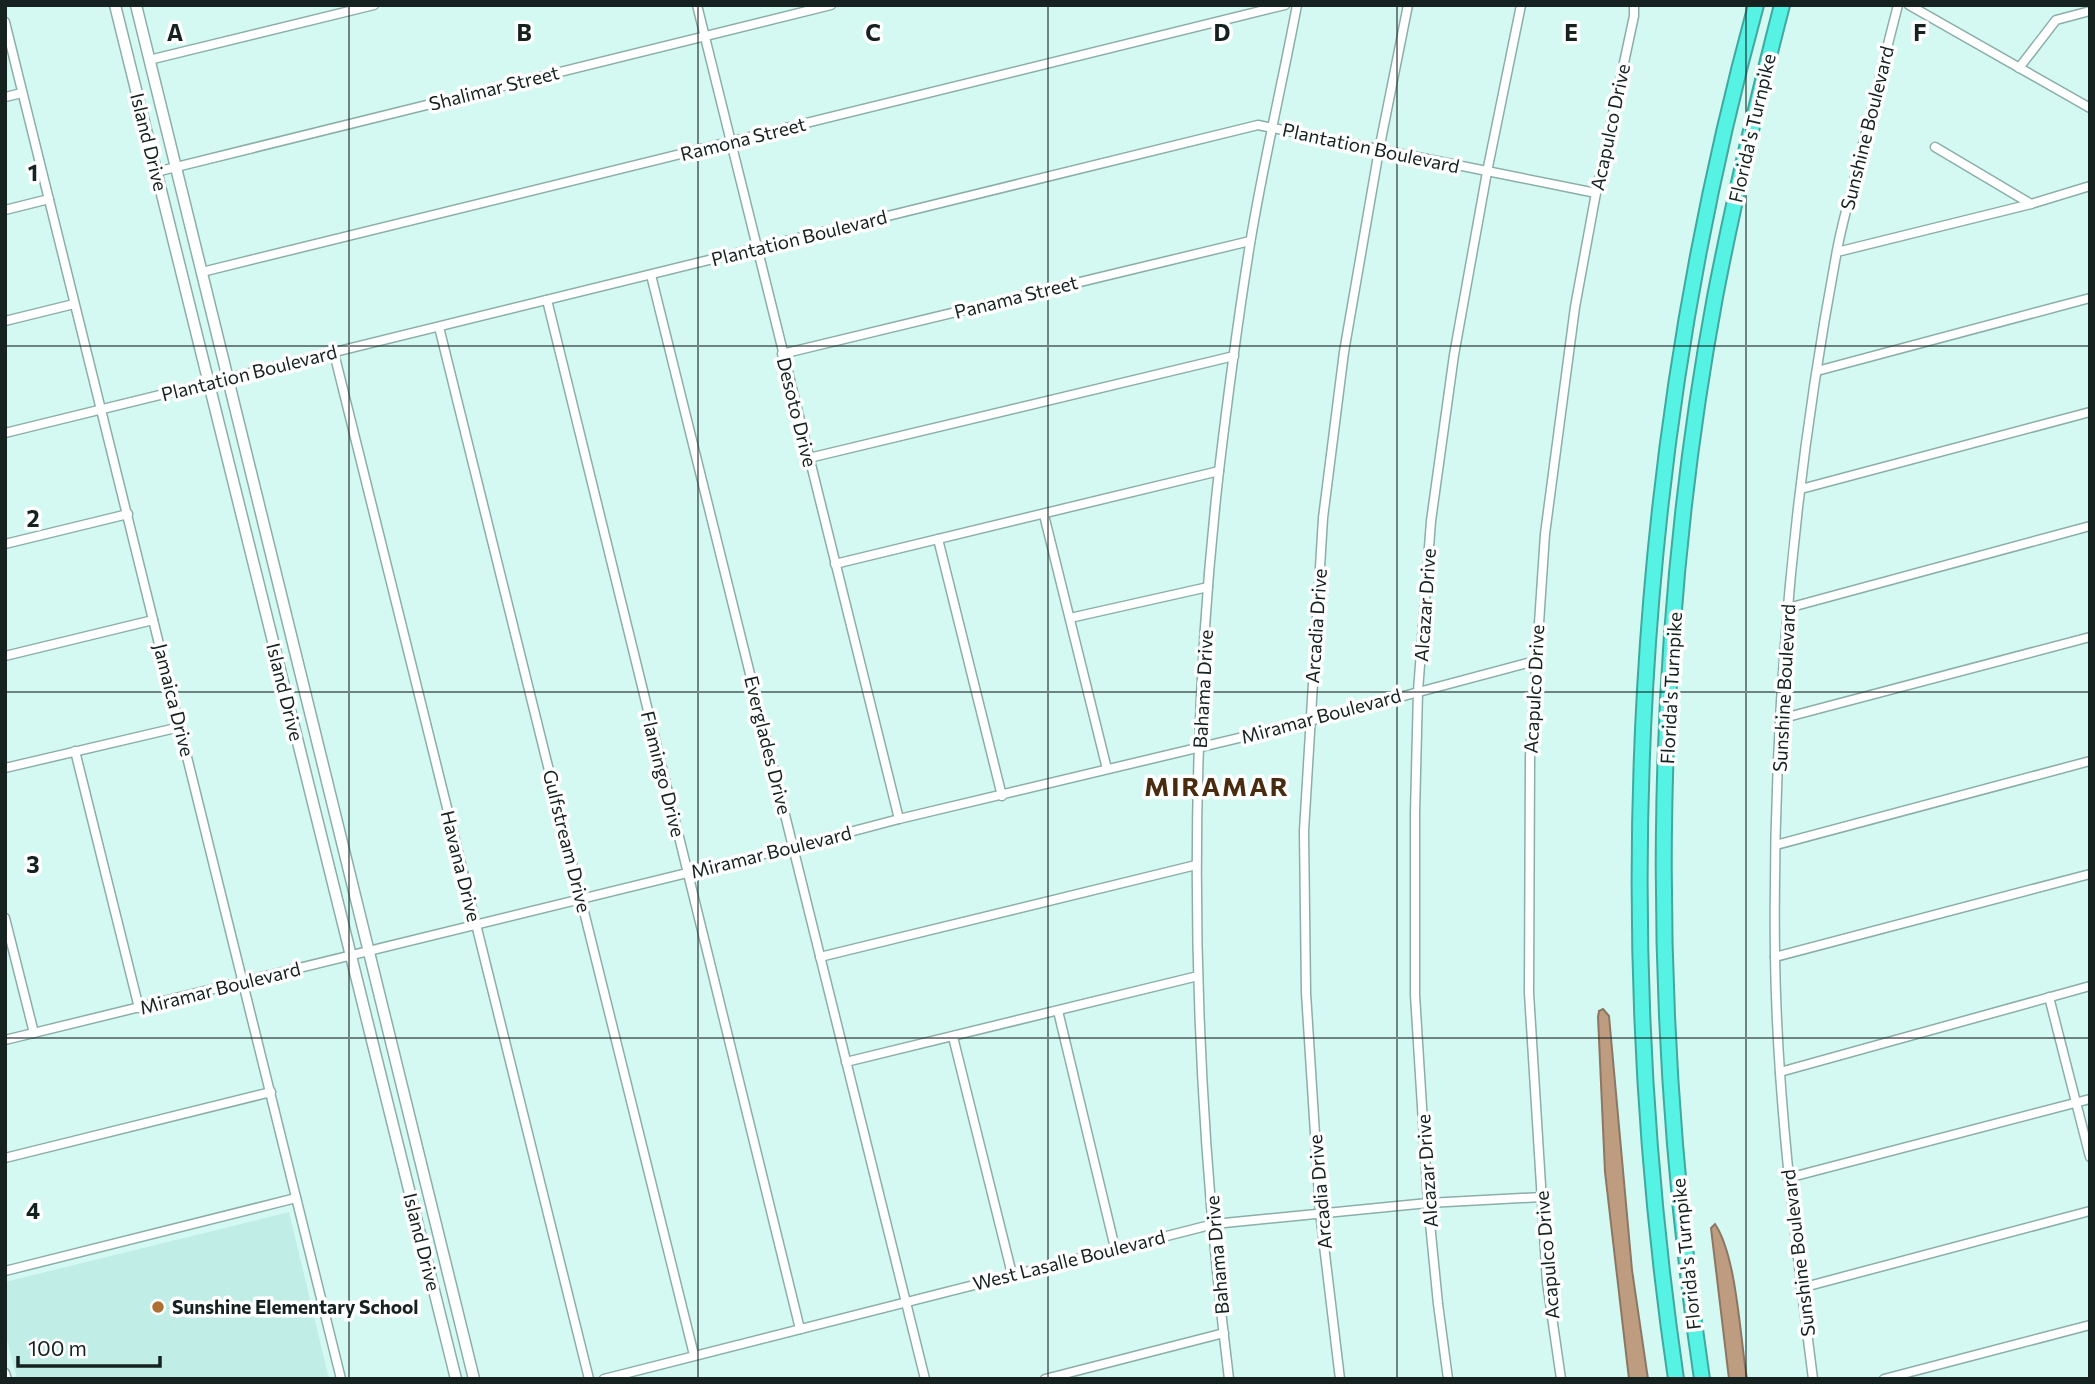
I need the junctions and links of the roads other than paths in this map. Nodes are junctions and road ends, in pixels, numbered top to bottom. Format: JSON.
{"nodes":[{"id":1,"x":115,"y":5,"type":"edge"},
{"id":2,"x":136,"y":5,"type":"edge"},
{"id":3,"x":374,"y":5,"type":"edge"},
{"id":4,"x":697,"y":5,"type":"edge"},
{"id":5,"x":831,"y":5,"type":"edge"},
{"id":6,"x":1285,"y":5,"type":"edge"},
{"id":7,"x":1297,"y":5,"type":"edge"},
{"id":8,"x":1408,"y":5,"type":"edge"},
{"id":9,"x":1521,"y":5,"type":"edge"},
{"id":10,"x":1634,"y":5,"type":"edge"},
{"id":11,"x":1756,"y":5,"type":"edge"},
{"id":12,"x":1782,"y":5,"type":"edge"},
{"id":13,"x":1898,"y":5,"type":"edge"},
{"id":14,"x":1909,"y":5,"type":"edge"},
{"id":15,"x":2090,"y":11,"type":"edge"},
{"id":16,"x":5,"y":22,"type":"edge"},
{"id":17,"x":704,"y":37,"type":"junction"},
{"id":18,"x":149,"y":61,"type":"junction"},
{"id":19,"x":2020,"y":68,"type":"junction"},
{"id":20,"x":22,"y":93,"type":"junction"},
{"id":21,"x":5,"y":97,"type":"edge"},
{"id":22,"x":2090,"y":108,"type":"edge"},
{"id":23,"x":1273,"y":127,"type":"junction"},
{"id":24,"x":732,"y":142,"type":"junction"},
{"id":25,"x":1935,"y":147,"type":"dead end"},
{"id":26,"x":1379,"y":150,"type":"junction"},
{"id":27,"x":176,"y":167,"type":"junction"},
{"id":28,"x":156,"y":172,"type":"junction"},
{"id":29,"x":1487,"y":172,"type":"junction"},
{"id":30,"x":2089,"y":190,"type":"edge"},
{"id":31,"x":1596,"y":193,"type":"junction"},
{"id":32,"x":49,"y":199,"type":"junction"},
{"id":33,"x":2031,"y":204,"type":"junction"},
{"id":34,"x":5,"y":210,"type":"edge"},
{"id":35,"x":1250,"y":241,"type":"junction"},
{"id":36,"x":757,"y":248,"type":"junction"},
{"id":37,"x":1836,"y":252,"type":"junction"},
{"id":38,"x":202,"y":272,"type":"junction"},
{"id":39,"x":651,"y":275,"type":"junction"},
{"id":40,"x":2090,"y":298,"type":"edge"},
{"id":41,"x":547,"y":300,"type":"junction"},
{"id":42,"x":74,"y":304,"type":"junction"},
{"id":43,"x":5,"y":321,"type":"edge"},
{"id":44,"x":439,"y":327,"type":"junction"},
{"id":45,"x":334,"y":353,"type":"junction"},
{"id":46,"x":782,"y":354,"type":"junction"},
{"id":47,"x":1234,"y":356,"type":"junction"},
{"id":48,"x":1817,"y":371,"type":"junction"},
{"id":49,"x":228,"y":378,"type":"junction"},
{"id":50,"x":209,"y":383,"type":"junction"},
{"id":51,"x":102,"y":409,"type":"junction"},
{"id":52,"x":2090,"y":412,"type":"edge"},
{"id":53,"x":5,"y":433,"type":"edge"},
{"id":54,"x":809,"y":458,"type":"junction"},
{"id":55,"x":1219,"y":471,"type":"junction"},
{"id":56,"x":1801,"y":489,"type":"junction"},
{"id":57,"x":128,"y":514,"type":"junction"},
{"id":58,"x":1044,"y":514,"type":"junction"},
{"id":59,"x":2090,"y":526,"type":"edge"},
{"id":60,"x":938,"y":539,"type":"junction"},
{"id":61,"x":5,"y":544,"type":"edge"},
{"id":62,"x":835,"y":564,"type":"junction"},
{"id":63,"x":1208,"y":587,"type":"junction"},
{"id":64,"x":1788,"y":608,"type":"junction"},
{"id":65,"x":1070,"y":618,"type":"junction"},
{"id":66,"x":153,"y":620,"type":"junction"},
{"id":67,"x":2090,"y":637,"type":"edge"},
{"id":68,"x":5,"y":656,"type":"edge"},
{"id":69,"x":1535,"y":660,"type":"junction"},
{"id":70,"x":1418,"y":691,"type":"junction"},
{"id":71,"x":1780,"y":719,"type":"junction"},
{"id":72,"x":1310,"y":721,"type":"junction"},
{"id":73,"x":180,"y":727,"type":"junction"},
{"id":74,"x":1200,"y":747,"type":"junction"},
{"id":75,"x":75,"y":751,"type":"junction"},
{"id":76,"x":2090,"y":761,"type":"edge"},
{"id":77,"x":5,"y":768,"type":"edge"},
{"id":78,"x":1107,"y":769,"type":"junction"},
{"id":79,"x":1002,"y":796,"type":"junction"},
{"id":80,"x":899,"y":819,"type":"junction"},
{"id":81,"x":1776,"y":845,"type":"junction"},
{"id":82,"x":793,"y":848,"type":"junction"},
{"id":83,"x":1196,"y":865,"type":"junction"},
{"id":84,"x":687,"y":873,"type":"junction"},
{"id":85,"x":2090,"y":874,"type":"edge"},
{"id":86,"x":582,"y":899,"type":"junction"},
{"id":87,"x":5,"y":918,"type":"edge"},
{"id":88,"x":476,"y":924,"type":"junction"},
{"id":89,"x":370,"y":951,"type":"junction"},
{"id":90,"x":349,"y":956,"type":"junction"},
{"id":91,"x":820,"y":957,"type":"junction"},
{"id":92,"x":1775,"y":957,"type":"junction"},
{"id":93,"x":1198,"y":976,"type":"junction"},
{"id":94,"x":244,"y":982,"type":"junction"},
{"id":95,"x":2090,"y":986,"type":"edge"},
{"id":96,"x":2049,"y":997,"type":"junction"},
{"id":97,"x":139,"y":1008,"type":"junction"},
{"id":98,"x":1058,"y":1011,"type":"junction"},
{"id":99,"x":34,"y":1034,"type":"junction"},
{"id":100,"x":953,"y":1037,"type":"junction"},
{"id":101,"x":5,"y":1040,"type":"edge"},
{"id":102,"x":846,"y":1062,"type":"junction"},
{"id":103,"x":1780,"y":1072,"type":"junction"},
{"id":104,"x":271,"y":1092,"type":"junction"},
{"id":105,"x":2090,"y":1099,"type":"edge"},
{"id":106,"x":2075,"y":1103,"type":"junction"},
{"id":107,"x":2090,"y":1157,"type":"edge"},
{"id":108,"x":5,"y":1158,"type":"edge"},
{"id":109,"x":1788,"y":1178,"type":"junction"},
{"id":110,"x":1542,"y":1197,"type":"junction"},
{"id":111,"x":296,"y":1198,"type":"junction"},
{"id":112,"x":1428,"y":1203,"type":"junction"},
{"id":113,"x":1320,"y":1212,"type":"junction"},
{"id":114,"x":2090,"y":1212,"type":"edge"},
{"id":115,"x":1214,"y":1224,"type":"junction"},
{"id":116,"x":1115,"y":1248,"type":"junction"},
{"id":117,"x":5,"y":1271,"type":"edge"},
{"id":118,"x":1012,"y":1274,"type":"junction"},
{"id":119,"x":1801,"y":1288,"type":"junction"},
{"id":120,"x":906,"y":1302,"type":"junction"},
{"id":121,"x":2090,"y":1325,"type":"edge"},
{"id":122,"x":800,"y":1329,"type":"junction"},
{"id":123,"x":1224,"y":1333,"type":"junction"},
{"id":124,"x":694,"y":1355,"type":"junction"},
{"id":125,"x":5,"y":1373,"type":"edge"},
{"id":126,"x":7,"y":1379,"type":"edge"},
{"id":127,"x":341,"y":1379,"type":"edge"},
{"id":128,"x":456,"y":1379,"type":"edge"},
{"id":129,"x":474,"y":1379,"type":"edge"},
{"id":130,"x":589,"y":1379,"type":"edge"},
{"id":131,"x":604,"y":1379,"type":"edge"},
{"id":132,"x":925,"y":1379,"type":"edge"},
{"id":133,"x":1045,"y":1379,"type":"edge"},
{"id":134,"x":1229,"y":1379,"type":"edge"},
{"id":135,"x":1340,"y":1379,"type":"edge"},
{"id":136,"x":1448,"y":1379,"type":"edge"},
{"id":137,"x":1561,"y":1379,"type":"edge"},
{"id":138,"x":1676,"y":1379,"type":"edge"},
{"id":139,"x":1702,"y":1379,"type":"edge"},
{"id":140,"x":1813,"y":1379,"type":"edge"},
{"id":141,"x":1884,"y":1379,"type":"edge"}],
"edges":[{"from":1,"to":28,"type":"street","name":"Island Drive"},
{"from":2,"to":18,"type":"street","name":"Island Drive"},
{"from":3,"to":18,"type":"street"},
{"from":4,"to":17,"type":"street","name":"Desoto Drive"},
{"from":5,"to":17,"type":"street","name":"Shalimar Street"},
{"from":6,"to":24,"type":"street","name":"Ramona Street"},
{"from":7,"to":23,"type":"street","name":"Bahama Drive"},
{"from":8,"to":26,"type":"street","name":"Arcadia Drive"},
{"from":9,"to":29,"type":"street","name":"Alcazar Drive"},
{"from":10,"to":31,"type":"street","name":"Acapulco Drive"},
{"from":11,"to":138,"type":"highway","name":"Florida's Turnpike"},
{"from":12,"to":139,"type":"highway","name":"Florida's Turnpike"},
{"from":13,"to":37,"type":"street","name":"Sunshine Boulevard"},
{"from":14,"to":19,"type":"street"},
{"from":15,"to":19,"type":"street"},
{"from":16,"to":20,"type":"street","name":"Jamaica Drive"},
{"from":17,"to":24,"type":"street","name":"Desoto Drive"},
{"from":17,"to":27,"type":"street","name":"Shalimar Street"},
{"from":18,"to":27,"type":"street","name":"Island Drive"},
{"from":19,"to":22,"type":"street"},
{"from":20,"to":21,"type":"street"},
{"from":20,"to":32,"type":"street","name":"Jamaica Drive"},
{"from":23,"to":26,"type":"street","name":"Plantation Boulevard"},
{"from":23,"to":35,"type":"street","name":"Bahama Drive"},
{"from":23,"to":36,"type":"street","name":"Plantation Boulevard"},
{"from":24,"to":36,"type":"street","name":"Desoto Drive"},
{"from":24,"to":38,"type":"street","name":"Ramona Street"},
{"from":25,"to":33,"type":"street"},
{"from":26,"to":29,"type":"street","name":"Plantation Boulevard"},
{"from":26,"to":72,"type":"street","name":"Arcadia Drive"},
{"from":27,"to":28,"type":"street","name":"Shalimar Street"},
{"from":27,"to":38,"type":"street","name":"Island Drive"},
{"from":28,"to":50,"type":"street","name":"Island Drive"},
{"from":29,"to":31,"type":"street","name":"Plantation Boulevard"},
{"from":29,"to":70,"type":"street","name":"Alcazar Drive"},
{"from":30,"to":33,"type":"street"},
{"from":31,"to":69,"type":"street","name":"Acapulco Drive"},
{"from":32,"to":34,"type":"street"},
{"from":32,"to":42,"type":"street","name":"Jamaica Drive"},
{"from":33,"to":37,"type":"street"},
{"from":35,"to":46,"type":"street","name":"Panama Street"},
{"from":35,"to":47,"type":"street","name":"Bahama Drive"},
{"from":36,"to":39,"type":"street","name":"Plantation Boulevard"},
{"from":36,"to":46,"type":"street","name":"Desoto Drive"},
{"from":37,"to":48,"type":"street","name":"Sunshine Boulevard"},
{"from":38,"to":49,"type":"street","name":"Island Drive"},
{"from":39,"to":41,"type":"street","name":"Plantation Boulevard"},
{"from":39,"to":82,"type":"street","name":"Everglades Drive"},
{"from":40,"to":48,"type":"street"},
{"from":41,"to":44,"type":"street","name":"Plantation Boulevard"},
{"from":41,"to":84,"type":"street","name":"Flamingo Drive"},
{"from":42,"to":43,"type":"street"},
{"from":42,"to":51,"type":"street","name":"Jamaica Drive"},
{"from":44,"to":45,"type":"street","name":"Plantation Boulevard"},
{"from":44,"to":86,"type":"street","name":"Gulfstream Drive"},
{"from":45,"to":49,"type":"street","name":"Plantation Boulevard"},
{"from":45,"to":88,"type":"street","name":"Havana Drive"},
{"from":46,"to":54,"type":"street","name":"Desoto Drive"},
{"from":47,"to":54,"type":"street"},
{"from":47,"to":55,"type":"street","name":"Bahama Drive"},
{"from":48,"to":56,"type":"street","name":"Sunshine Boulevard"},
{"from":49,"to":50,"type":"street","name":"Plantation Boulevard"},
{"from":49,"to":89,"type":"street","name":"Island Drive"},
{"from":50,"to":51,"type":"street","name":"Plantation Boulevard"},
{"from":50,"to":90,"type":"street","name":"Island Drive"},
{"from":51,"to":53,"type":"street","name":"Plantation Boulevard"},
{"from":51,"to":57,"type":"street","name":"Jamaica Drive"},
{"from":52,"to":56,"type":"street"},
{"from":54,"to":62,"type":"street","name":"Desoto Drive"},
{"from":55,"to":58,"type":"street"},
{"from":55,"to":63,"type":"street","name":"Bahama Drive"},
{"from":56,"to":64,"type":"street","name":"Sunshine Boulevard"},
{"from":57,"to":61,"type":"street"},
{"from":57,"to":66,"type":"street","name":"Jamaica Drive"},
{"from":58,"to":60,"type":"street"},
{"from":58,"to":65,"type":"street"},
{"from":59,"to":64,"type":"street"},
{"from":60,"to":62,"type":"street"},
{"from":60,"to":79,"type":"street"},
{"from":62,"to":80,"type":"street","name":"Desoto Drive"},
{"from":63,"to":65,"type":"street"},
{"from":63,"to":74,"type":"street","name":"Bahama Drive"},
{"from":64,"to":71,"type":"street","name":"Sunshine Boulevard"},
{"from":65,"to":78,"type":"street"},
{"from":66,"to":68,"type":"street"},
{"from":66,"to":73,"type":"street","name":"Jamaica Drive"},
{"from":67,"to":71,"type":"street"},
{"from":69,"to":70,"type":"street","name":"Miramar Boulevard"},
{"from":69,"to":110,"type":"street","name":"Acapulco Drive"},
{"from":70,"to":72,"type":"street","name":"Miramar Boulevard"},
{"from":70,"to":112,"type":"street","name":"Alcazar Drive"},
{"from":71,"to":81,"type":"street","name":"Sunshine Boulevard"},
{"from":72,"to":74,"type":"street","name":"Miramar Boulevard"},
{"from":72,"to":113,"type":"street","name":"Arcadia Drive"},
{"from":73,"to":75,"type":"street"},
{"from":73,"to":94,"type":"street","name":"Jamaica Drive"},
{"from":74,"to":78,"type":"street","name":"Miramar Boulevard"},
{"from":74,"to":83,"type":"street","name":"Bahama Drive"},
{"from":75,"to":77,"type":"street"},
{"from":75,"to":97,"type":"street"},
{"from":76,"to":81,"type":"street"},
{"from":78,"to":79,"type":"street","name":"Miramar Boulevard"},
{"from":79,"to":80,"type":"street","name":"Miramar Boulevard"},
{"from":80,"to":82,"type":"street","name":"Miramar Boulevard"},
{"from":81,"to":92,"type":"street","name":"Sunshine Boulevard"},
{"from":82,"to":84,"type":"street","name":"Miramar Boulevard"},
{"from":82,"to":91,"type":"street","name":"Everglades Drive"},
{"from":83,"to":91,"type":"street"},
{"from":83,"to":93,"type":"street","name":"Bahama Drive"},
{"from":84,"to":86,"type":"street","name":"Miramar Boulevard"},
{"from":84,"to":122,"type":"street","name":"Flamingo Drive"},
{"from":85,"to":92,"type":"street"},
{"from":86,"to":88,"type":"street","name":"Miramar Boulevard"},
{"from":86,"to":124,"type":"street","name":"Gulfstream Drive"},
{"from":87,"to":99,"type":"street"},
{"from":88,"to":89,"type":"street","name":"Miramar Boulevard"},
{"from":88,"to":130,"type":"street","name":"Havana Drive"},
{"from":89,"to":90,"type":"street","name":"Miramar Boulevard"},
{"from":89,"to":129,"type":"street","name":"Island Drive"},
{"from":90,"to":94,"type":"street","name":"Miramar Boulevard"},
{"from":90,"to":128,"type":"street","name":"Island Drive"},
{"from":91,"to":102,"type":"street","name":"Everglades Drive"},
{"from":92,"to":103,"type":"street","name":"Sunshine Boulevard"},
{"from":93,"to":98,"type":"street"},
{"from":93,"to":115,"type":"street","name":"Bahama Drive"},
{"from":94,"to":97,"type":"street","name":"Miramar Boulevard"},
{"from":94,"to":104,"type":"street","name":"Jamaica Drive"},
{"from":95,"to":96,"type":"street"},
{"from":96,"to":103,"type":"street"},
{"from":96,"to":106,"type":"street"},
{"from":97,"to":99,"type":"street","name":"Miramar Boulevard"},
{"from":98,"to":100,"type":"street"},
{"from":98,"to":116,"type":"street"},
{"from":99,"to":101,"type":"street","name":"Miramar Boulevard"},
{"from":100,"to":102,"type":"street"},
{"from":100,"to":118,"type":"street"},
{"from":102,"to":120,"type":"street","name":"Everglades Drive"},
{"from":103,"to":109,"type":"street","name":"Sunshine Boulevard"},
{"from":104,"to":108,"type":"street"},
{"from":104,"to":111,"type":"street","name":"Jamaica Drive"},
{"from":105,"to":106,"type":"street"},
{"from":106,"to":107,"type":"street"},
{"from":106,"to":109,"type":"street"},
{"from":109,"to":119,"type":"street","name":"Sunshine Boulevard"},
{"from":110,"to":112,"type":"street","name":"West Lasalle Boulevard"},
{"from":110,"to":137,"type":"street","name":"Acapulco Drive"},
{"from":111,"to":117,"type":"street"},
{"from":111,"to":127,"type":"street","name":"Jamaica Drive"},
{"from":112,"to":113,"type":"street","name":"West Lasalle Boulevard"},
{"from":112,"to":136,"type":"street","name":"Alcazar Drive"},
{"from":113,"to":115,"type":"street","name":"West Lasalle Boulevard"},
{"from":113,"to":135,"type":"street","name":"Arcadia Drive"},
{"from":114,"to":119,"type":"street"},
{"from":115,"to":116,"type":"street","name":"West Lasalle Boulevard"},
{"from":115,"to":123,"type":"street","name":"Bahama Drive"},
{"from":116,"to":118,"type":"street","name":"West Lasalle Boulevard"},
{"from":118,"to":120,"type":"street","name":"West Lasalle Boulevard"},
{"from":119,"to":140,"type":"street","name":"Sunshine Boulevard"},
{"from":120,"to":122,"type":"street","name":"West Lasalle Boulevard"},
{"from":120,"to":132,"type":"street","name":"Everglades Drive"},
{"from":121,"to":141,"type":"street"},
{"from":122,"to":124,"type":"street","name":"West Lasalle Boulevard"},
{"from":123,"to":133,"type":"street"},
{"from":123,"to":134,"type":"street","name":"Bahama Drive"},
{"from":124,"to":131,"type":"street","name":"West Lasalle Boulevard"},
{"from":125,"to":126,"type":"street"}]}
